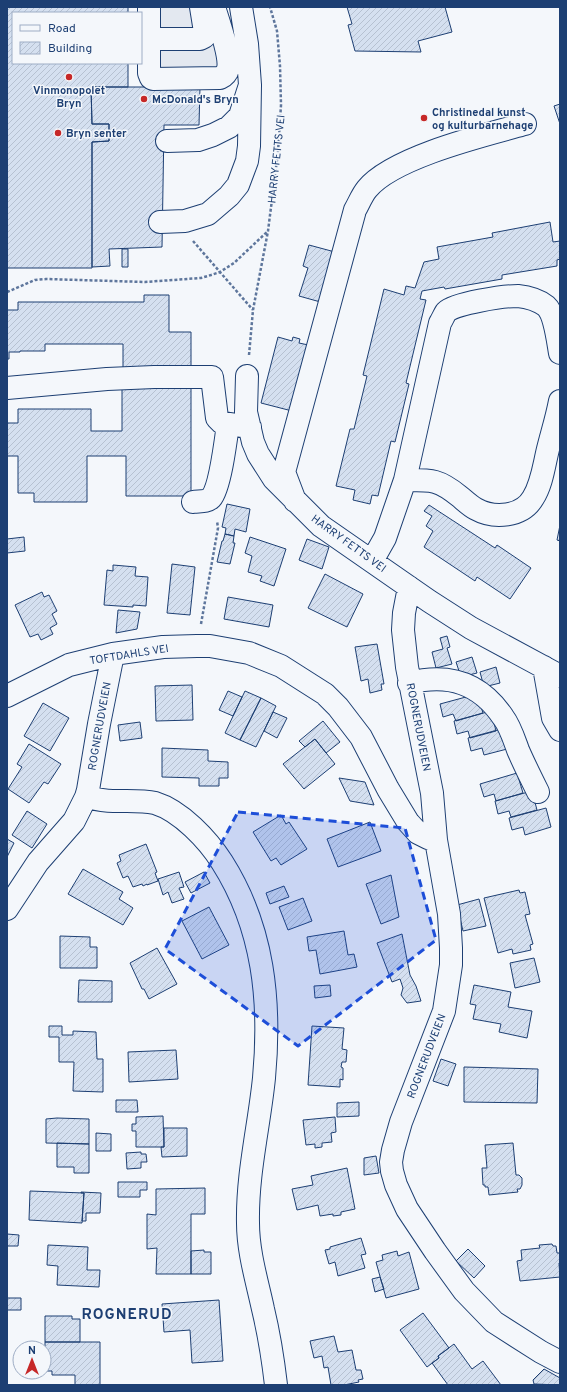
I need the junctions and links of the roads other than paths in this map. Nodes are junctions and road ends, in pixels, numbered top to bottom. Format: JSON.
{"nodes":[{"id":1,"x":149,"y":7,"type":"edge"},
{"id":2,"x":201,"y":7,"type":"edge"},
{"id":3,"x":214,"y":7,"type":"edge"},
{"id":4,"x":241,"y":7,"type":"edge"},
{"id":5,"x":149,"y":39,"type":"junction"},
{"id":6,"x":250,"y":86,"type":"junction"},
{"id":7,"x":525,"y":124,"type":"dead end"},
{"id":8,"x":167,"y":141,"type":"dead end"},
{"id":9,"x":160,"y":222,"type":"dead end"},
{"id":10,"x":560,"y":353,"type":"edge"},
{"id":11,"x":247,"y":376,"type":"road end"},
{"id":12,"x":7,"y":388,"type":"edge"},
{"id":13,"x":560,"y":401,"type":"edge"},
{"id":14,"x":228,"y":424,"type":"junction"},
{"id":15,"x":250,"y":427,"type":"junction"},
{"id":16,"x":405,"y":480,"type":"junction"},
{"id":17,"x":296,"y":501,"type":"junction"},
{"id":18,"x":193,"y":502,"type":"dead end"},
{"id":19,"x":372,"y":561,"type":"junction"},
{"id":20,"x":409,"y":587,"type":"junction"},
{"id":21,"x":113,"y":654,"type":"junction"},
{"id":22,"x":552,"y":672,"type":"edge"},
{"id":23,"x":410,"y":683,"type":"junction"},
{"id":24,"x":7,"y":696,"type":"edge"},
{"id":25,"x":560,"y":730,"type":"edge"},
{"id":26,"x":538,"y":792,"type":"dead end"},
{"id":27,"x":86,"y":797,"type":"junction"},
{"id":28,"x":436,"y":840,"type":"junction"},
{"id":29,"x":7,"y":909,"type":"edge"},
{"id":30,"x":560,"y":1362,"type":"edge"},
{"id":31,"x":276,"y":1385,"type":"edge"}],
"edges":[{"from":1,"to":5,"type":"street"},
{"from":2,"to":5,"type":"street"},
{"from":3,"to":5,"type":"street"},
{"from":4,"to":6,"type":"street"},
{"from":6,"to":8,"type":"street"},
{"from":6,"to":9,"type":"street"},
{"from":7,"to":17,"type":"street"},
{"from":10,"to":16,"type":"street"},
{"from":11,"to":15,"type":"street","name":"HARRY FETTS VEI"},
{"from":12,"to":14,"type":"street"},
{"from":13,"to":16,"type":"street"},
{"from":14,"to":15,"type":"street"},
{"from":14,"to":18,"type":"street"},
{"from":15,"to":17,"type":"street","name":"HARRY FETTS VEI"},
{"from":16,"to":19,"type":"street"},
{"from":17,"to":19,"type":"street","name":"HARRY FETTS VEI"},
{"from":19,"to":20,"type":"street","name":"HARRY FETTS VEI"},
{"from":20,"to":22,"type":"street","name":"HARRY FETTS VEI"},
{"from":20,"to":23,"type":"street","name":"ROGNERUDVEIEN"},
{"from":21,"to":24,"type":"street","name":"TOFTDAHLS VEI"},
{"from":21,"to":27,"type":"street","name":"ROGNERUDVEIEN"},
{"from":21,"to":28,"type":"street","name":"TOFTDAHLS VEI"},
{"from":22,"to":25,"type":"street"},
{"from":23,"to":26,"type":"street"},
{"from":23,"to":28,"type":"street","name":"ROGNERUDVEIEN"},
{"from":27,"to":29,"type":"street","name":"ROGNERUDVEIEN"},
{"from":27,"to":31,"type":"street"},
{"from":28,"to":30,"type":"street","name":"ROGNERUDVEIEN"}]}
